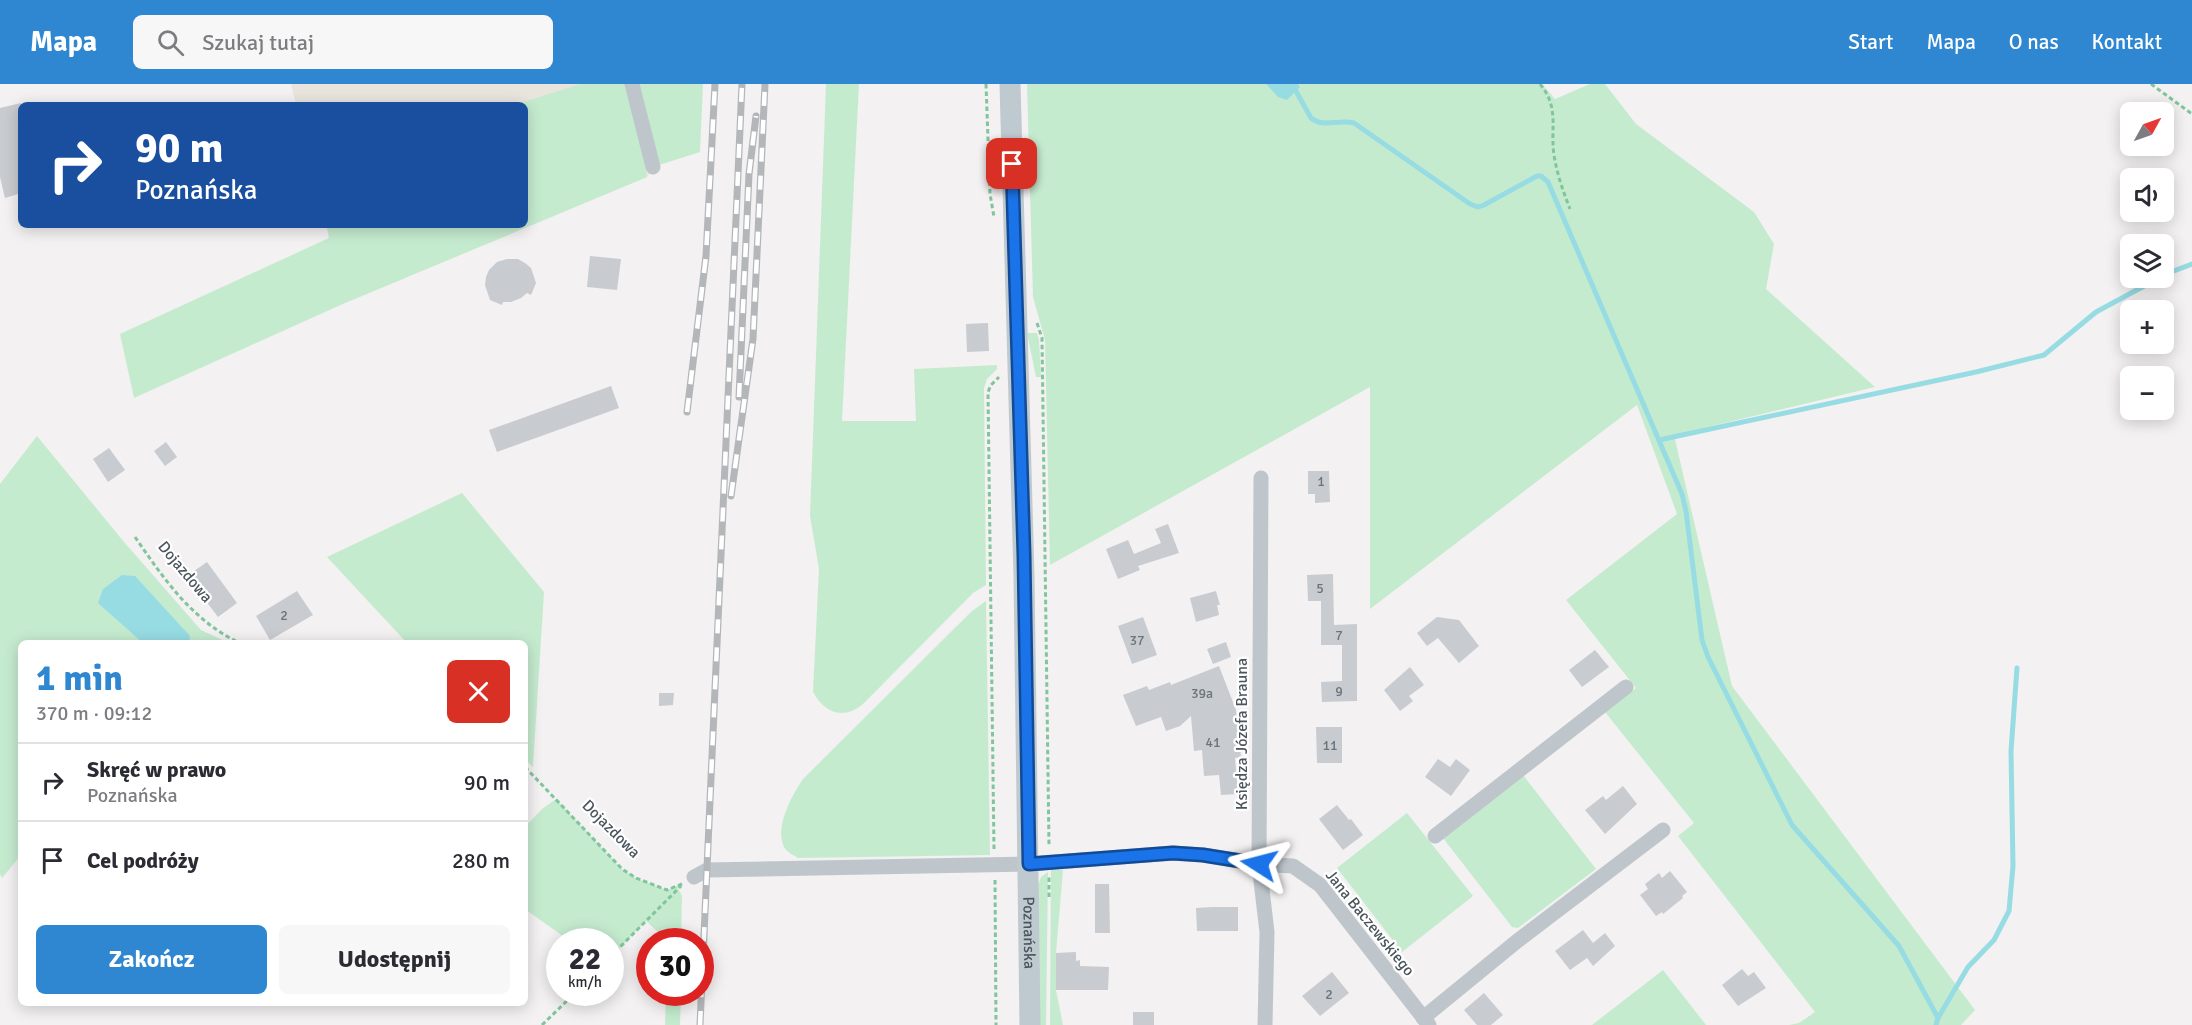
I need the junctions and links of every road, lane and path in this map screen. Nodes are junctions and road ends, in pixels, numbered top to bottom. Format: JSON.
{"nodes":[{"id":1,"x":632,"y":84,"type":"edge"},
{"id":2,"x":986,"y":84,"type":"edge"},
{"id":3,"x":1010,"y":84,"type":"edge"},
{"id":4,"x":1540,"y":84,"type":"edge"},
{"id":5,"x":2151,"y":84,"type":"edge"},
{"id":6,"x":2192,"y":114,"type":"edge"},
{"id":7,"x":653,"y":167,"type":"dead end"},
{"id":8,"x":1570,"y":209,"type":"dead end"},
{"id":9,"x":994,"y":218,"type":"dead end"},
{"id":10,"x":1038,"y":327,"type":"dead end"},
{"id":11,"x":1002,"y":375,"type":"dead end"},
{"id":12,"x":1261,"y":478,"type":"dead end"},
{"id":13,"x":135,"y":537,"type":"dead end"},
{"id":14,"x":233,"y":640,"type":"edge"},
{"id":15,"x":1626,"y":687,"type":"dead end"},
{"id":16,"x":528,"y":770,"type":"edge"},
{"id":17,"x":1663,"y":830,"type":"dead end"},
{"id":18,"x":1435,"y":836,"type":"dead end"},
{"id":19,"x":994,"y":863,"type":"junction"},
{"id":20,"x":1039,"y":863,"type":"junction"},
{"id":21,"x":1259,"y":864,"type":"junction"},
{"id":22,"x":700,"y":873,"type":"dead end"},
{"id":23,"x":1049,"y":897,"type":"dead end"},
{"id":24,"x":624,"y":943,"type":"edge"},
{"id":25,"x":561,"y":1006,"type":"edge"},
{"id":26,"x":1426,"y":1021,"type":"edge"},
{"id":27,"x":542,"y":1025,"type":"edge"},
{"id":28,"x":996,"y":1025,"type":"edge"},
{"id":29,"x":1030,"y":1025,"type":"edge"},
{"id":30,"x":1265,"y":1025,"type":"edge"}],
"edges":[{"from":1,"to":7,"type":"street"},
{"from":2,"to":9,"type":"path"},
{"from":3,"to":20,"type":"main road","name":"Poznańska"},
{"from":4,"to":8,"type":"path"},
{"from":5,"to":6,"type":"path"},
{"from":10,"to":20,"type":"path"},
{"from":11,"to":19,"type":"path"},
{"from":12,"to":21,"type":"street","name":"Księdza Józefa Brauna"},
{"from":13,"to":14,"type":"path","name":"Dojazdowa"},
{"from":15,"to":18,"type":"street"},
{"from":16,"to":24,"type":"path","name":"Dojazdowa"},
{"from":17,"to":26,"type":"street","name":"Jana Baczewskiego"},
{"from":19,"to":20,"type":"street","name":"Jana Baczewskiego"},
{"from":19,"to":22,"type":"street","name":"Jana Baczewskiego"},
{"from":19,"to":28,"type":"path"},
{"from":20,"to":21,"type":"street","name":"Jana Baczewskiego"},
{"from":20,"to":23,"type":"path"},
{"from":20,"to":29,"type":"main road","name":"Poznańska"},
{"from":21,"to":26,"type":"street","name":"Jana Baczewskiego"},
{"from":21,"to":30,"type":"street","name":"Księdza Józefa Brauna"},
{"from":25,"to":27,"type":"path"}]}
